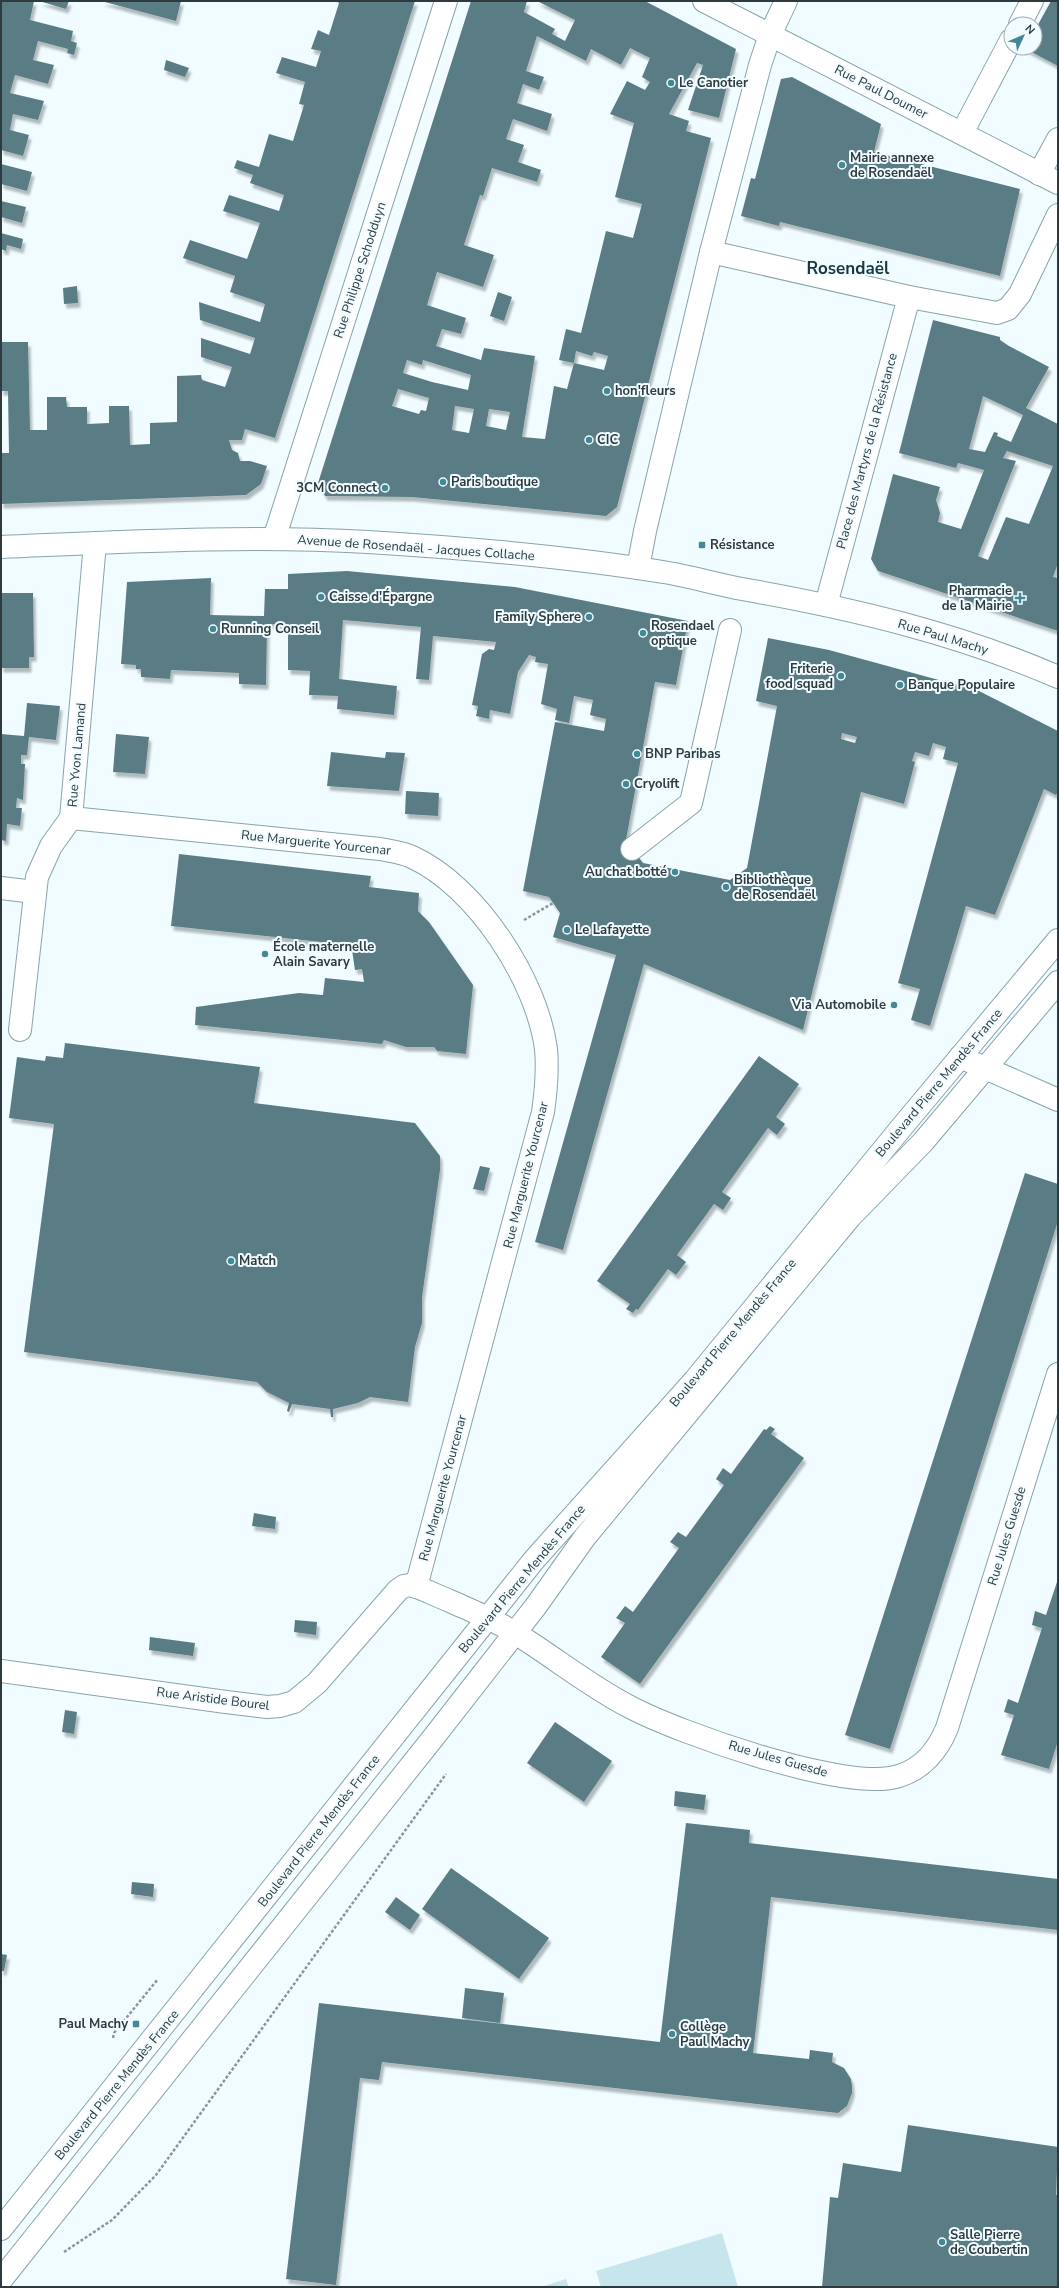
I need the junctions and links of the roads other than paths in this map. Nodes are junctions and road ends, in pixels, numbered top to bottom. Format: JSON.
{"nodes":[{"id":1,"x":446,"y":1,"type":"edge"},
{"id":2,"x":704,"y":1,"type":"edge"},
{"id":3,"x":786,"y":1,"type":"edge"},
{"id":4,"x":1032,"y":1,"type":"edge"},
{"id":5,"x":1024,"y":16,"type":"edge"},
{"id":6,"x":770,"y":35,"type":"junction"},
{"id":7,"x":1003,"y":55,"type":"edge"},
{"id":8,"x":962,"y":133,"type":"junction"},
{"id":9,"x":1058,"y":139,"type":"edge"},
{"id":10,"x":1049,"y":179,"type":"edge"},
{"id":11,"x":1058,"y":215,"type":"edge"},
{"id":12,"x":711,"y":252,"type":"junction"},
{"id":13,"x":909,"y":297,"type":"junction"},
{"id":14,"x":274,"y":539,"type":"junction"},
{"id":15,"x":95,"y":543,"type":"junction"},
{"id":16,"x":1,"y":547,"type":"edge"},
{"id":17,"x":638,"y":568,"type":"junction"},
{"id":18,"x":826,"y":605,"type":"junction"},
{"id":19,"x":730,"y":630,"type":"dead end"},
{"id":20,"x":1058,"y":678,"type":"edge"},
{"id":21,"x":71,"y":818,"type":"junction"},
{"id":22,"x":632,"y":849,"type":"dead end"},
{"id":23,"x":1,"y":888,"type":"edge"},
{"id":24,"x":34,"y":892,"type":"junction"},
{"id":25,"x":1058,"y":940,"type":"edge"},
{"id":26,"x":1058,"y":976,"type":"edge"},
{"id":27,"x":1058,"y":982,"type":"edge"},
{"id":28,"x":1040,"y":1002,"type":"junction"},
{"id":29,"x":20,"y":1030,"type":"dead end"},
{"id":30,"x":960,"y":1057,"type":"junction"},
{"id":31,"x":985,"y":1069,"type":"junction"},
{"id":32,"x":1058,"y":1100,"type":"edge"},
{"id":33,"x":1058,"y":1374,"type":"edge"},
{"id":34,"x":416,"y":1587,"type":"junction"},
{"id":35,"x":488,"y":1618,"type":"junction"},
{"id":36,"x":515,"y":1633,"type":"junction"},
{"id":37,"x":1,"y":1671,"type":"edge"},
{"id":38,"x":1,"y":2230,"type":"edge"},
{"id":39,"x":1,"y":2280,"type":"edge"}],
"edges":[{"from":1,"to":14,"type":"street","name":"Rue Philippe Schodduyn"},
{"from":2,"to":6,"type":"street","name":"Rue Paul Doumer"},
{"from":3,"to":6,"type":"street"},
{"from":4,"to":5,"type":"street"},
{"from":6,"to":8,"type":"street","name":"Rue Paul Doumer"},
{"from":6,"to":12,"type":"street"},
{"from":7,"to":8,"type":"street"},
{"from":8,"to":10,"type":"street","name":"Rue Paul Doumer"},
{"from":9,"to":10,"type":"street"},
{"from":11,"to":13,"type":"street"},
{"from":12,"to":13,"type":"street"},
{"from":12,"to":17,"type":"street"},
{"from":13,"to":18,"type":"street","name":"Place des Martyrs de la Résistance"},
{"from":14,"to":15,"type":"street","name":"Avenue de Rosendaël - Jacques Collache"},
{"from":14,"to":17,"type":"street","name":"Avenue de Rosendaël - Jacques Collache"},
{"from":15,"to":16,"type":"street","name":"Avenue de Rosendaël - Jacques Collache"},
{"from":15,"to":21,"type":"street","name":"Rue Yvon Lamand"},
{"from":17,"to":18,"type":"street","name":"Avenue de Rosendaël - Jacques Collache"},
{"from":18,"to":20,"type":"street","name":"Rue Paul Machy"},
{"from":19,"to":22,"type":"street"},
{"from":21,"to":24,"type":"street","name":"Rue Yvon Lamand"},
{"from":21,"to":34,"type":"street","name":"Rue Marguerite Yourcenar"},
{"from":23,"to":24,"type":"street"},
{"from":24,"to":29,"type":"street","name":"Rue Yvon Lamand"},
{"from":25,"to":30,"type":"street","name":"Boulevard Pierre Mendès France"},
{"from":26,"to":28,"type":"street","name":"Boulevard Pierre Mendès France"},
{"from":27,"to":28,"type":"street","name":"Boulevard Pierre Mendès France"},
{"from":28,"to":31,"type":"street","name":"Boulevard Pierre Mendès France"},
{"from":30,"to":31,"type":"street"},
{"from":30,"to":35,"type":"street","name":"Boulevard Pierre Mendès France"},
{"from":31,"to":32,"type":"street"},
{"from":31,"to":36,"type":"street","name":"Boulevard Pierre Mendès France"},
{"from":33,"to":36,"type":"street","name":"Rue Jules Guesde"},
{"from":34,"to":35,"type":"street"},
{"from":34,"to":37,"type":"street","name":"Rue Aristide Bourel"},
{"from":35,"to":36,"type":"street","name":"Rue Jules Guesde"},
{"from":35,"to":38,"type":"street","name":"Boulevard Pierre Mendès France"},
{"from":36,"to":39,"type":"street","name":"Boulevard Pierre Mendès France"}]}
